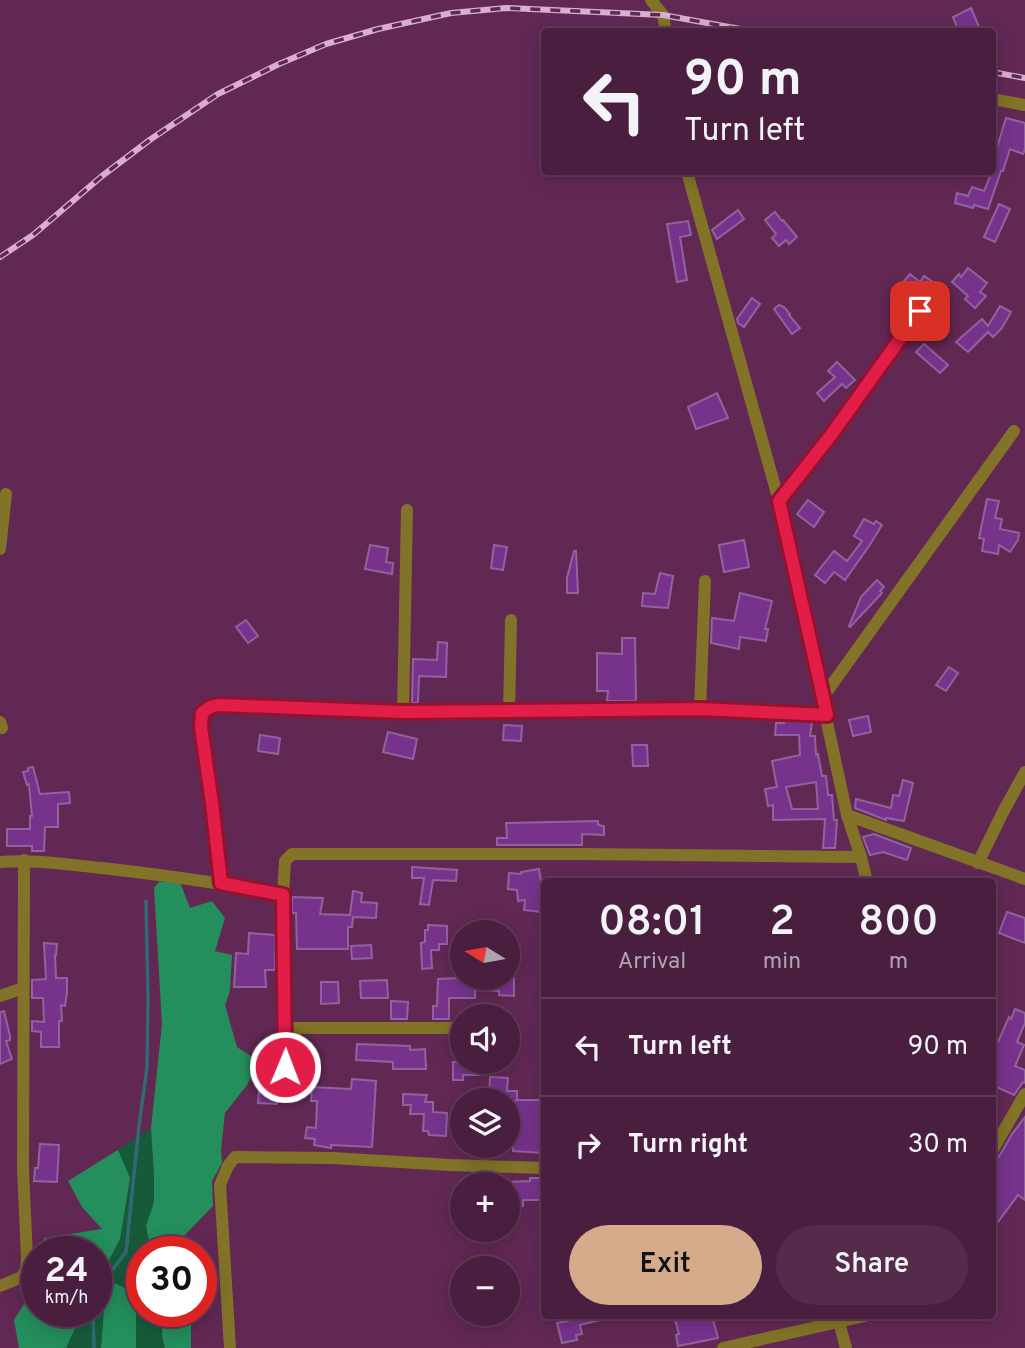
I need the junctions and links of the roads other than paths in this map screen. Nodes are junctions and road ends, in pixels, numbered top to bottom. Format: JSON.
{"nodes":[{"id":1,"x":651,"y":0,"type":"edge"},
{"id":2,"x":665,"y":28,"type":"edge"},
{"id":3,"x":996,"y":101,"type":"edge"},
{"id":4,"x":1025,"y":105,"type":"edge"},
{"id":5,"x":688,"y":175,"type":"edge"},
{"id":6,"x":920,"y":311,"type":"dead end"},
{"id":7,"x":1014,"y":431,"type":"dead end"},
{"id":8,"x":6,"y":494,"type":"dead end"},
{"id":9,"x":779,"y":501,"type":"junction"},
{"id":10,"x":407,"y":510,"type":"dead end"},
{"id":11,"x":1,"y":540,"type":"edge"},
{"id":12,"x":705,"y":581,"type":"dead end"},
{"id":13,"x":511,"y":620,"type":"dead end"},
{"id":14,"x":823,"y":697,"type":"junction"},
{"id":15,"x":700,"y":709,"type":"junction"},
{"id":16,"x":509,"y":711,"type":"junction"},
{"id":17,"x":403,"y":712,"type":"junction"},
{"id":18,"x":827,"y":715,"type":"junction"},
{"id":19,"x":1025,"y":772,"type":"edge"},
{"id":20,"x":847,"y":815,"type":"junction"},
{"id":21,"x":861,"y":857,"type":"junction"},
{"id":22,"x":24,"y":860,"type":"junction"},
{"id":23,"x":0,"y":862,"type":"edge"},
{"id":24,"x":978,"y":863,"type":"junction"},
{"id":25,"x":866,"y":878,"type":"edge"},
{"id":26,"x":1025,"y":879,"type":"edge"},
{"id":27,"x":221,"y":883,"type":"junction"},
{"id":28,"x":283,"y":895,"type":"junction"},
{"id":29,"x":23,"y":988,"type":"junction"},
{"id":30,"x":0,"y":996,"type":"edge"},
{"id":31,"x":285,"y":1028,"type":"junction"},
{"id":32,"x":450,"y":1028,"type":"edge"},
{"id":33,"x":285,"y":1067,"type":"dead end"},
{"id":34,"x":1025,"y":1094,"type":"edge"},
{"id":35,"x":996,"y":1143,"type":"edge"},
{"id":36,"x":541,"y":1168,"type":"edge"},
{"id":37,"x":0,"y":1286,"type":"edge"},
{"id":38,"x":852,"y":1319,"type":"edge"},
{"id":39,"x":839,"y":1322,"type":"junction"},
{"id":40,"x":230,"y":1348,"type":"edge"},
{"id":41,"x":723,"y":1348,"type":"edge"},
{"id":42,"x":846,"y":1348,"type":"edge"}],
"edges":[{"from":1,"to":2,"type":"street"},
{"from":3,"to":4,"type":"street"},
{"from":5,"to":9,"type":"street"},
{"from":6,"to":9,"type":"street"},
{"from":7,"to":14,"type":"street"},
{"from":8,"to":11,"type":"street"},
{"from":9,"to":14,"type":"street"},
{"from":10,"to":17,"type":"street"},
{"from":12,"to":15,"type":"street"},
{"from":13,"to":16,"type":"street"},
{"from":14,"to":18,"type":"street"},
{"from":15,"to":16,"type":"street"},
{"from":15,"to":18,"type":"street"},
{"from":16,"to":17,"type":"street"},
{"from":17,"to":27,"type":"street"},
{"from":18,"to":20,"type":"street"},
{"from":19,"to":24,"type":"street"},
{"from":20,"to":21,"type":"street"},
{"from":20,"to":24,"type":"street"},
{"from":21,"to":25,"type":"street"},
{"from":21,"to":28,"type":"street"},
{"from":22,"to":23,"type":"street"},
{"from":22,"to":27,"type":"street"},
{"from":22,"to":29,"type":"street"},
{"from":24,"to":26,"type":"street"},
{"from":27,"to":28,"type":"street"},
{"from":28,"to":31,"type":"street"},
{"from":29,"to":30,"type":"street"},
{"from":29,"to":37,"type":"street"},
{"from":31,"to":32,"type":"street"},
{"from":31,"to":33,"type":"street"},
{"from":34,"to":35,"type":"street"},
{"from":36,"to":40,"type":"street"},
{"from":38,"to":39,"type":"street"},
{"from":39,"to":41,"type":"street"},
{"from":39,"to":42,"type":"street"}]}
